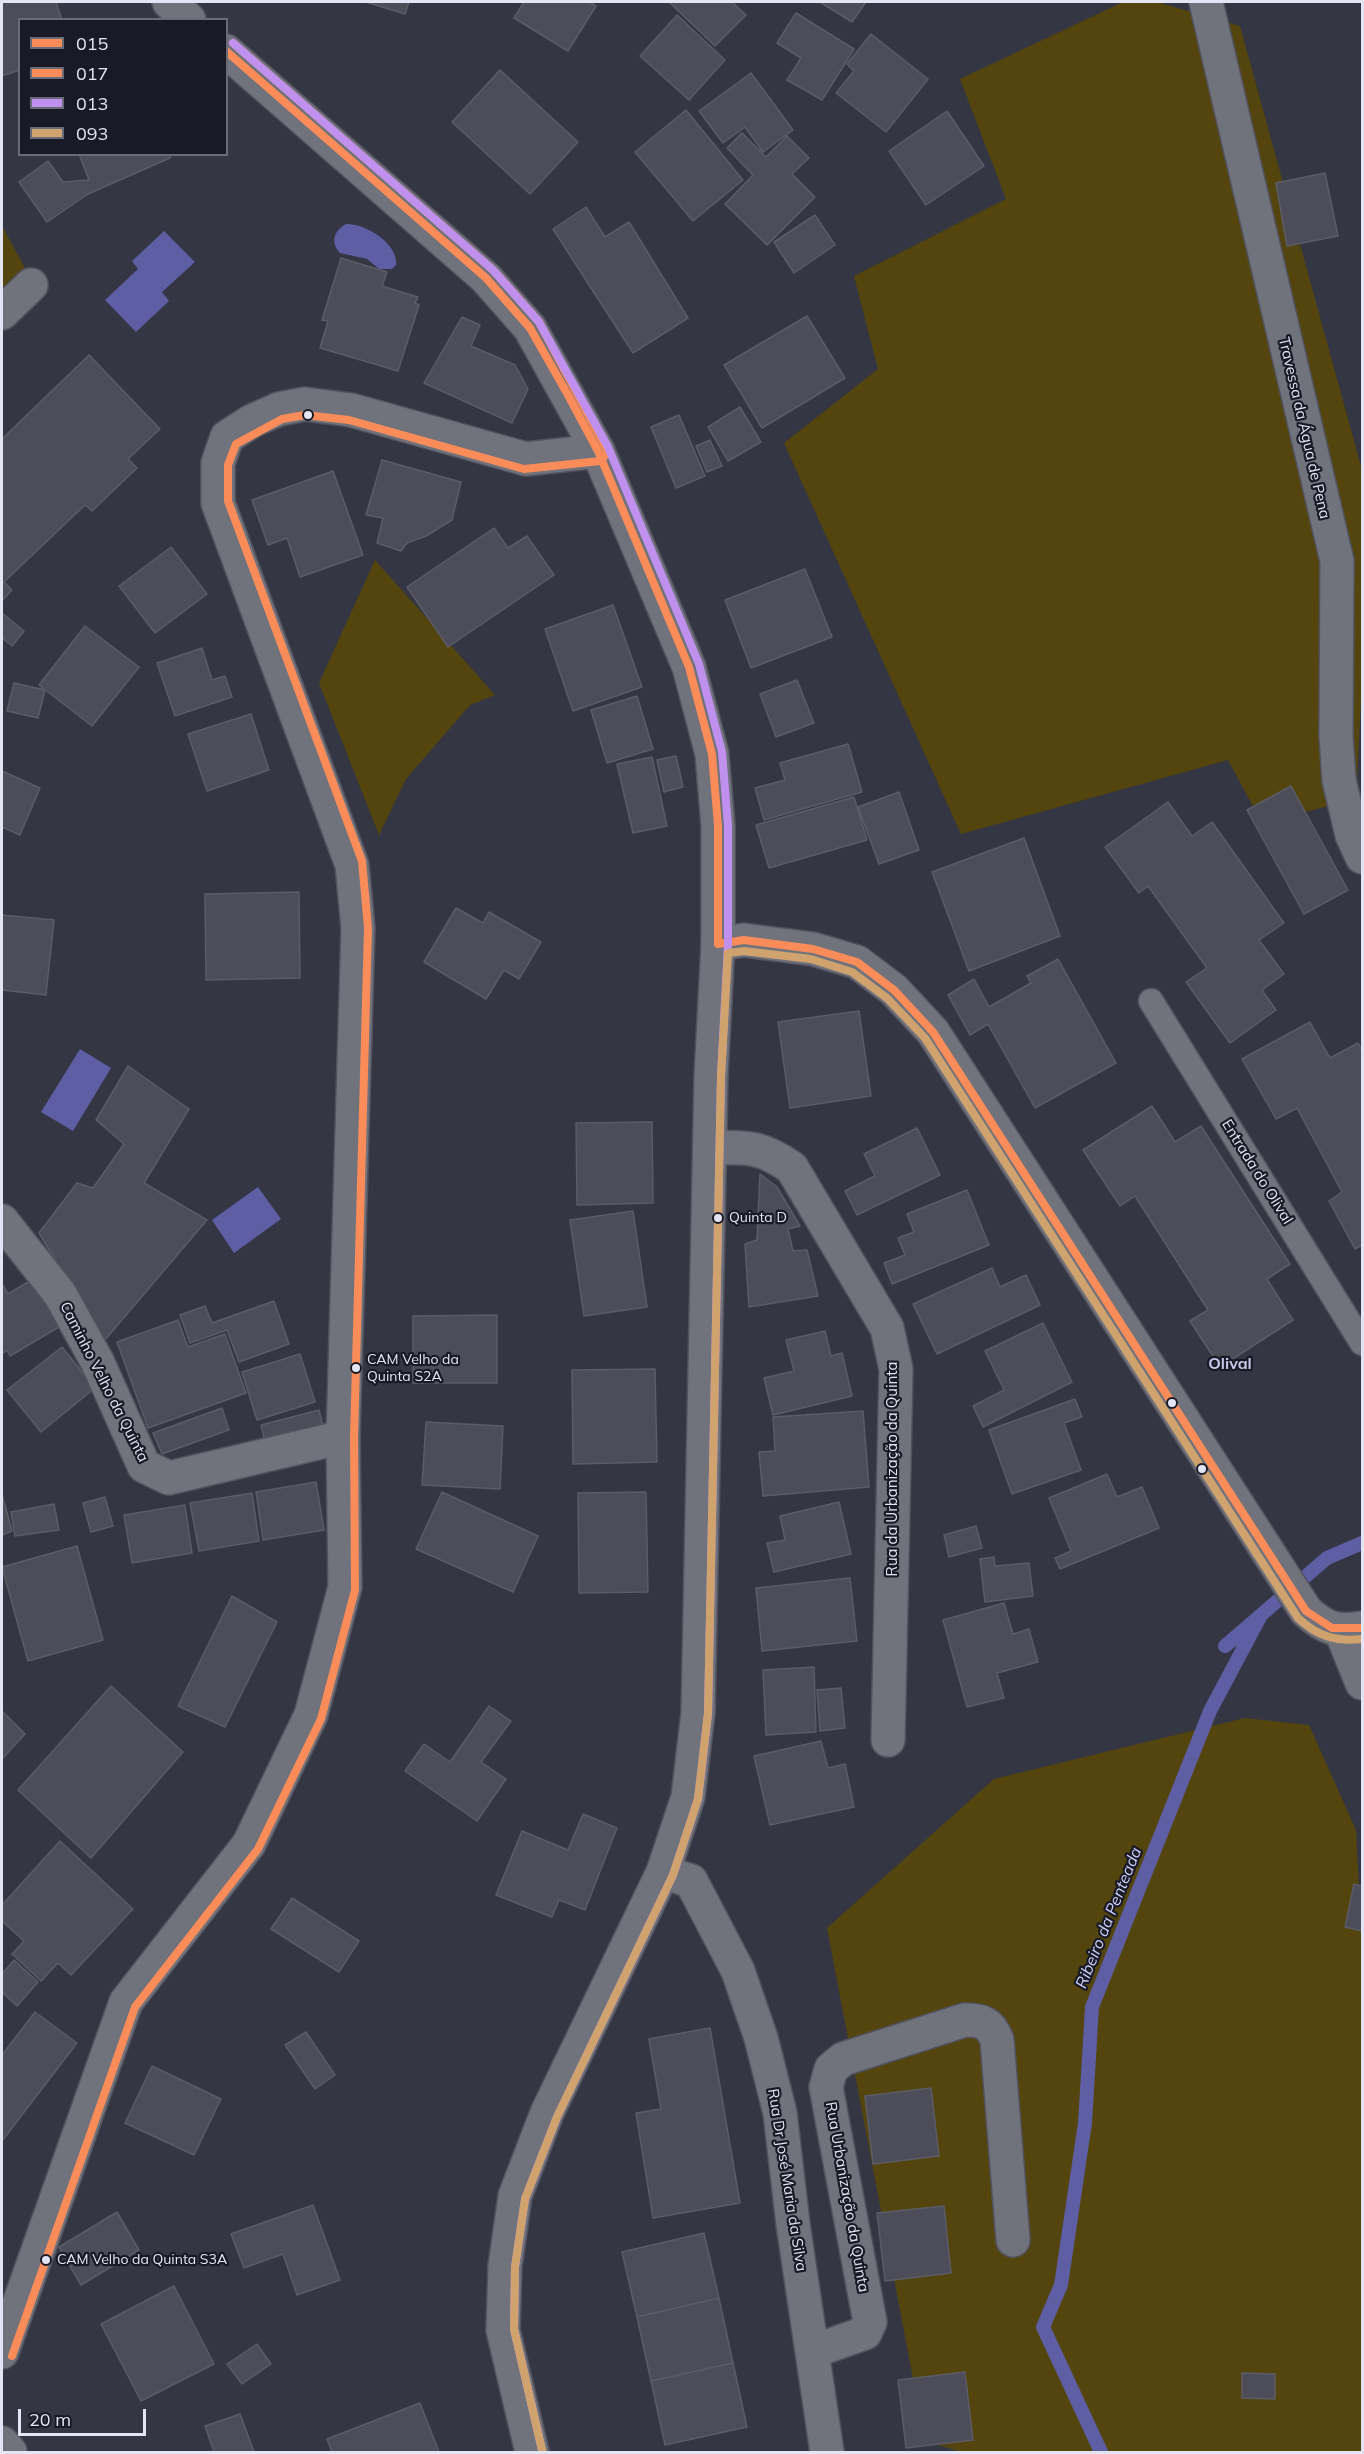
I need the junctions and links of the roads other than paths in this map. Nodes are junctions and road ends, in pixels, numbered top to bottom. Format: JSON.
{"nodes":[{"id":1,"x":168,"y":2,"type":"edge"},
{"id":2,"x":1206,"y":2,"type":"edge"},
{"id":3,"x":187,"y":18,"type":"edge"},
{"id":4,"x":228,"y":53,"type":"edge"},
{"id":5,"x":31,"y":285,"type":"dead end"},
{"id":6,"x":2,"y":314,"type":"edge"},
{"id":7,"x":598,"y":451,"type":"junction"},
{"id":8,"x":1362,"y":857,"type":"edge"},
{"id":9,"x":718,"y":944,"type":"junction"},
{"id":10,"x":1151,"y":1001,"type":"dead end"},
{"id":11,"x":711,"y":1148,"type":"junction"},
{"id":12,"x":2,"y":1221,"type":"edge"},
{"id":13,"x":1362,"y":1343,"type":"edge"},
{"id":14,"x":343,"y":1437,"type":"junction"},
{"id":15,"x":1352,"y":1630,"type":"edge"},
{"id":16,"x":1362,"y":1683,"type":"edge"},
{"id":17,"x":888,"y":1740,"type":"dead end"},
{"id":18,"x":663,"y":1872,"type":"junction"},
{"id":19,"x":1013,"y":2241,"type":"dead end"},
{"id":20,"x":814,"y":2351,"type":"junction"},
{"id":21,"x":2,"y":2352,"type":"edge"},
{"id":22,"x":2,"y":2443,"type":"edge"},
{"id":23,"x":10,"y":2452,"type":"edge"},
{"id":24,"x":532,"y":2452,"type":"edge"},
{"id":25,"x":827,"y":2452,"type":"edge"}],
"edges":[{"from":1,"to":3,"type":"street"},
{"from":2,"to":8,"type":"street","name":"Travessa da Água de Pena"},
{"from":4,"to":7,"type":"street"},
{"from":5,"to":6,"type":"street"},
{"from":7,"to":9,"type":"street"},
{"from":7,"to":14,"type":"street"},
{"from":9,"to":11,"type":"street"},
{"from":9,"to":15,"type":"street"},
{"from":10,"to":13,"type":"lane","name":"Entrada do Olival"},
{"from":11,"to":17,"type":"street","name":"Rua da Urbanização da Quinta"},
{"from":11,"to":18,"type":"street"},
{"from":12,"to":14,"type":"street","name":"Caminho Velho da Quinta"},
{"from":14,"to":21,"type":"street"},
{"from":15,"to":16,"type":"street"},
{"from":18,"to":20,"type":"street","name":"Rua Dr José Maria da Silva"},
{"from":18,"to":24,"type":"street"},
{"from":19,"to":20,"type":"street","name":"Rua Urbanização da Quinta"},
{"from":20,"to":25,"type":"street","name":"Rua Dr José Maria da Silva"},
{"from":22,"to":23,"type":"street"}]}
